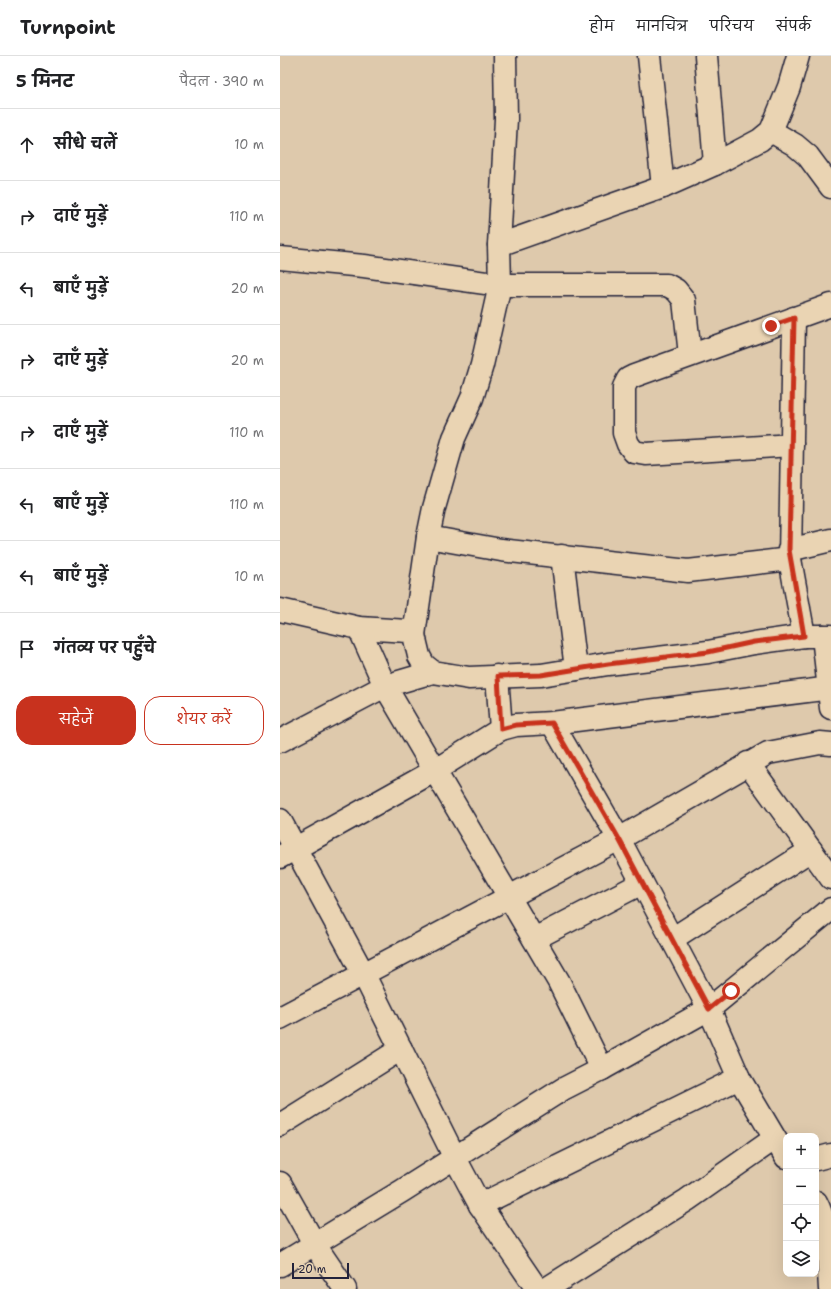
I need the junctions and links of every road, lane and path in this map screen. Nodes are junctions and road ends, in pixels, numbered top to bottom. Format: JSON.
{"nodes":[{"id":1,"x":505,"y":56,"type":"edge"},
{"id":2,"x":649,"y":56,"type":"edge"},
{"id":3,"x":706,"y":56,"type":"edge"},
{"id":4,"x":798,"y":56,"type":"edge"},
{"id":5,"x":771,"y":131,"type":"junction"},
{"id":6,"x":715,"y":164,"type":"junction"},
{"id":7,"x":663,"y":187,"type":"junction"},
{"id":8,"x":831,"y":187,"type":"edge"},
{"id":9,"x":499,"y":245,"type":"junction"},
{"id":10,"x":280,"y":258,"type":"edge"},
{"id":11,"x":500,"y":286,"type":"junction"},
{"id":12,"x":831,"y":305,"type":"edge"},
{"id":13,"x":794,"y":318,"type":"junction"},
{"id":14,"x":690,"y":355,"type":"junction"},
{"id":15,"x":792,"y":445,"type":"junction"},
{"id":16,"x":428,"y":538,"type":"junction"},
{"id":17,"x":831,"y":540,"type":"edge"},
{"id":18,"x":790,"y":555,"type":"junction"},
{"id":19,"x":562,"y":556,"type":"junction"},
{"id":20,"x":280,"y":610,"type":"edge"},
{"id":21,"x":359,"y":628,"type":"junction"},
{"id":22,"x":414,"y":635,"type":"junction"},
{"id":23,"x":819,"y":636,"type":"edge"},
{"id":24,"x":576,"y":669,"type":"junction"},
{"id":25,"x":433,"y":672,"type":"junction"},
{"id":26,"x":498,"y":676,"type":"junction"},
{"id":27,"x":384,"y":686,"type":"junction"},
{"id":28,"x":830,"y":695,"type":"edge"},
{"id":29,"x":552,"y":723,"type":"junction"},
{"id":30,"x":501,"y":729,"type":"junction"},
{"id":31,"x":280,"y":741,"type":"edge"},
{"id":32,"x":831,"y":744,"type":"edge"},
{"id":33,"x":748,"y":764,"type":"junction"},
{"id":34,"x":434,"y":771,"type":"junction"},
{"id":35,"x":280,"y":820,"type":"edge"},
{"id":36,"x":619,"y":839,"type":"junction"},
{"id":37,"x":811,"y":850,"type":"junction"},
{"id":38,"x":287,"y":852,"type":"edge"},
{"id":39,"x":831,"y":878,"type":"edge"},
{"id":40,"x":642,"y":883,"type":"junction"},
{"id":41,"x":510,"y":897,"type":"junction"},
{"id":42,"x":831,"y":909,"type":"edge"},
{"id":43,"x":534,"y":939,"type":"junction"},
{"id":44,"x":672,"y":939,"type":"junction"},
{"id":45,"x":364,"y":975,"type":"junction"},
{"id":46,"x":709,"y":1009,"type":"junction"},
{"id":47,"x":280,"y":1018,"type":"edge"},
{"id":48,"x":401,"y":1049,"type":"junction"},
{"id":49,"x":602,"y":1069,"type":"junction"},
{"id":50,"x":739,"y":1078,"type":"junction"},
{"id":51,"x":280,"y":1126,"type":"edge"},
{"id":52,"x":774,"y":1139,"type":"junction"},
{"id":53,"x":783,"y":1152,"type":"edge"},
{"id":54,"x":831,"y":1156,"type":"edge"},
{"id":55,"x":455,"y":1158,"type":"junction"},
{"id":56,"x":819,"y":1158,"type":"edge"},
{"id":57,"x":280,"y":1183,"type":"edge"},
{"id":58,"x":480,"y":1205,"type":"junction"},
{"id":59,"x":818,"y":1205,"type":"edge"},
{"id":60,"x":315,"y":1245,"type":"junction"},
{"id":61,"x":280,"y":1265,"type":"edge"},
{"id":62,"x":345,"y":1289,"type":"edge"},
{"id":63,"x":537,"y":1289,"type":"edge"},
{"id":64,"x":546,"y":1289,"type":"edge"},
{"id":65,"x":830,"y":1289,"type":"edge"}],
"edges":[{"from":1,"to":9,"type":"street"},
{"from":2,"to":7,"type":"street"},
{"from":3,"to":6,"type":"street"},
{"from":4,"to":5,"type":"street"},
{"from":5,"to":6,"type":"street"},
{"from":5,"to":8,"type":"street"},
{"from":6,"to":7,"type":"street"},
{"from":7,"to":9,"type":"street"},
{"from":9,"to":11,"type":"street"},
{"from":10,"to":11,"type":"street"},
{"from":11,"to":14,"type":"street"},
{"from":11,"to":16,"type":"street"},
{"from":12,"to":13,"type":"street"},
{"from":13,"to":14,"type":"street"},
{"from":13,"to":15,"type":"street"},
{"from":14,"to":15,"type":"street"},
{"from":15,"to":18,"type":"street"},
{"from":16,"to":19,"type":"street"},
{"from":16,"to":22,"type":"street"},
{"from":17,"to":18,"type":"street"},
{"from":18,"to":19,"type":"street"},
{"from":18,"to":23,"type":"street"},
{"from":19,"to":24,"type":"street"},
{"from":20,"to":21,"type":"street"},
{"from":21,"to":22,"type":"street"},
{"from":21,"to":27,"type":"street"},
{"from":22,"to":25,"type":"street"},
{"from":23,"to":24,"type":"street"},
{"from":23,"to":28,"type":"street"},
{"from":24,"to":26,"type":"street"},
{"from":25,"to":26,"type":"street"},
{"from":25,"to":27,"type":"street"},
{"from":26,"to":30,"type":"street"},
{"from":27,"to":31,"type":"street"},
{"from":27,"to":34,"type":"street"},
{"from":28,"to":29,"type":"street"},
{"from":29,"to":30,"type":"street"},
{"from":29,"to":36,"type":"street"},
{"from":30,"to":34,"type":"street"},
{"from":32,"to":33,"type":"street"},
{"from":33,"to":36,"type":"street"},
{"from":33,"to":37,"type":"street"},
{"from":34,"to":38,"type":"street"},
{"from":34,"to":41,"type":"street"},
{"from":35,"to":38,"type":"street"},
{"from":36,"to":40,"type":"street"},
{"from":36,"to":41,"type":"street"},
{"from":37,"to":39,"type":"street"},
{"from":37,"to":44,"type":"street"},
{"from":38,"to":45,"type":"street"},
{"from":40,"to":43,"type":"street"},
{"from":40,"to":44,"type":"street"},
{"from":41,"to":43,"type":"street"},
{"from":41,"to":45,"type":"street"},
{"from":42,"to":46,"type":"street"},
{"from":43,"to":49,"type":"street"},
{"from":44,"to":46,"type":"street"},
{"from":45,"to":47,"type":"street"},
{"from":45,"to":48,"type":"street"},
{"from":46,"to":49,"type":"street"},
{"from":46,"to":50,"type":"street"},
{"from":48,"to":51,"type":"street"},
{"from":48,"to":55,"type":"street"},
{"from":49,"to":55,"type":"street"},
{"from":50,"to":52,"type":"street"},
{"from":50,"to":58,"type":"street"},
{"from":52,"to":53,"type":"street"},
{"from":52,"to":64,"type":"street"},
{"from":54,"to":56,"type":"street"},
{"from":55,"to":58,"type":"street"},
{"from":55,"to":60,"type":"street"},
{"from":57,"to":60,"type":"street"},
{"from":58,"to":63,"type":"street"},
{"from":59,"to":65,"type":"street"},
{"from":60,"to":61,"type":"street"},
{"from":60,"to":62,"type":"street"}]}
